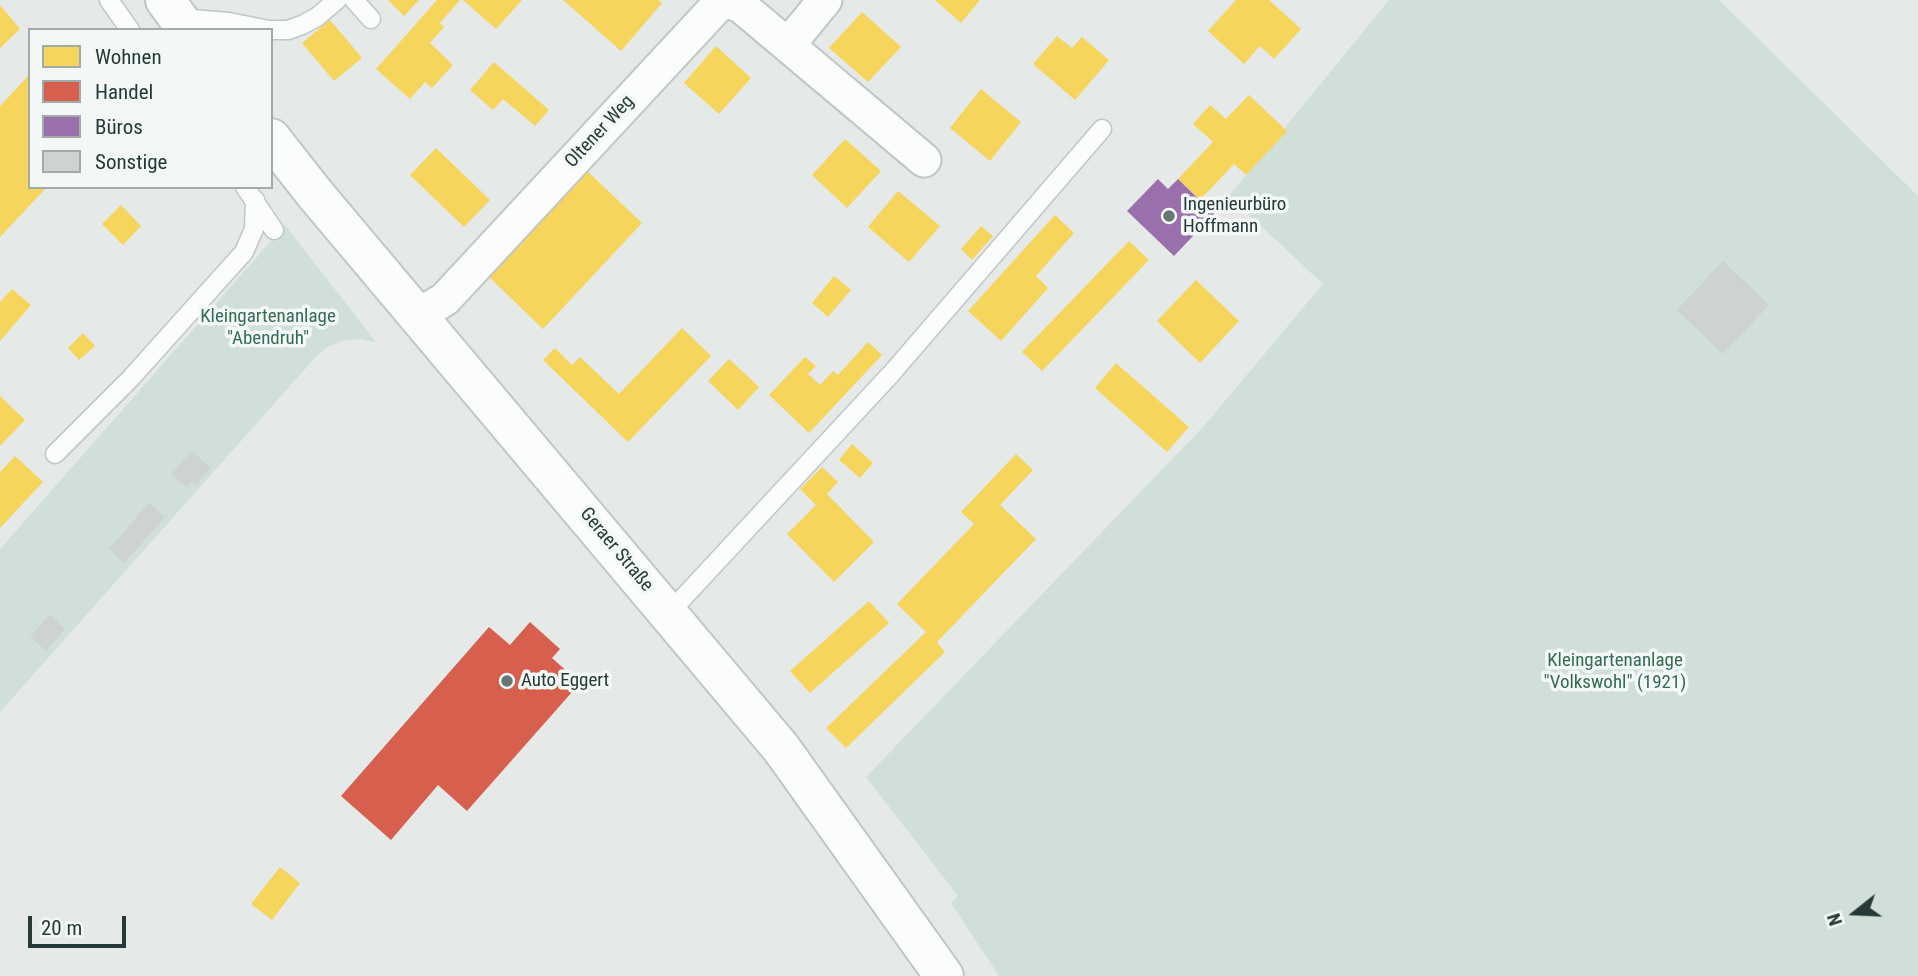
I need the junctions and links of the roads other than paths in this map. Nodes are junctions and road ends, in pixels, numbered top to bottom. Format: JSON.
{"nodes":[{"id":1,"x":109,"y":0,"type":"edge"},
{"id":2,"x":337,"y":0,"type":"edge"},
{"id":3,"x":354,"y":0,"type":"edge"},
{"id":4,"x":825,"y":0,"type":"edge"},
{"id":5,"x":177,"y":11,"type":"edge"},
{"id":6,"x":371,"y":19,"type":"dead end"},
{"id":7,"x":129,"y":28,"type":"edge"},
{"id":8,"x":260,"y":28,"type":"edge"},
{"id":9,"x":273,"y":30,"type":"edge"},
{"id":10,"x":788,"y":45,"type":"junction"},
{"id":11,"x":1102,"y":129,"type":"dead end"},
{"id":12,"x":273,"y":141,"type":"edge"},
{"id":13,"x":924,"y":160,"type":"dead end"},
{"id":14,"x":250,"y":194,"type":"edge"},
{"id":15,"x":275,"y":230,"type":"dead end"},
{"id":16,"x":419,"y":315,"type":"junction"},
{"id":17,"x":55,"y":454,"type":"dead end"},
{"id":18,"x":669,"y":613,"type":"junction"},
{"id":19,"x":944,"y":976,"type":"edge"}],
"edges":[{"from":1,"to":7,"type":"lane"},
{"from":2,"to":9,"type":"lane"},
{"from":3,"to":6,"type":"lane"},
{"from":4,"to":10,"type":"street"},
{"from":5,"to":8,"type":"lane"},
{"from":10,"to":13,"type":"street","name":"Oltener Weg"},
{"from":10,"to":16,"type":"street","name":"Oltener Weg"},
{"from":11,"to":18,"type":"lane"},
{"from":12,"to":16,"type":"main road","name":"Geraer Straße"},
{"from":14,"to":15,"type":"lane"},
{"from":14,"to":17,"type":"lane"},
{"from":16,"to":18,"type":"main road","name":"Geraer Straße"},
{"from":18,"to":19,"type":"main road","name":"Geraer Straße"}]}
